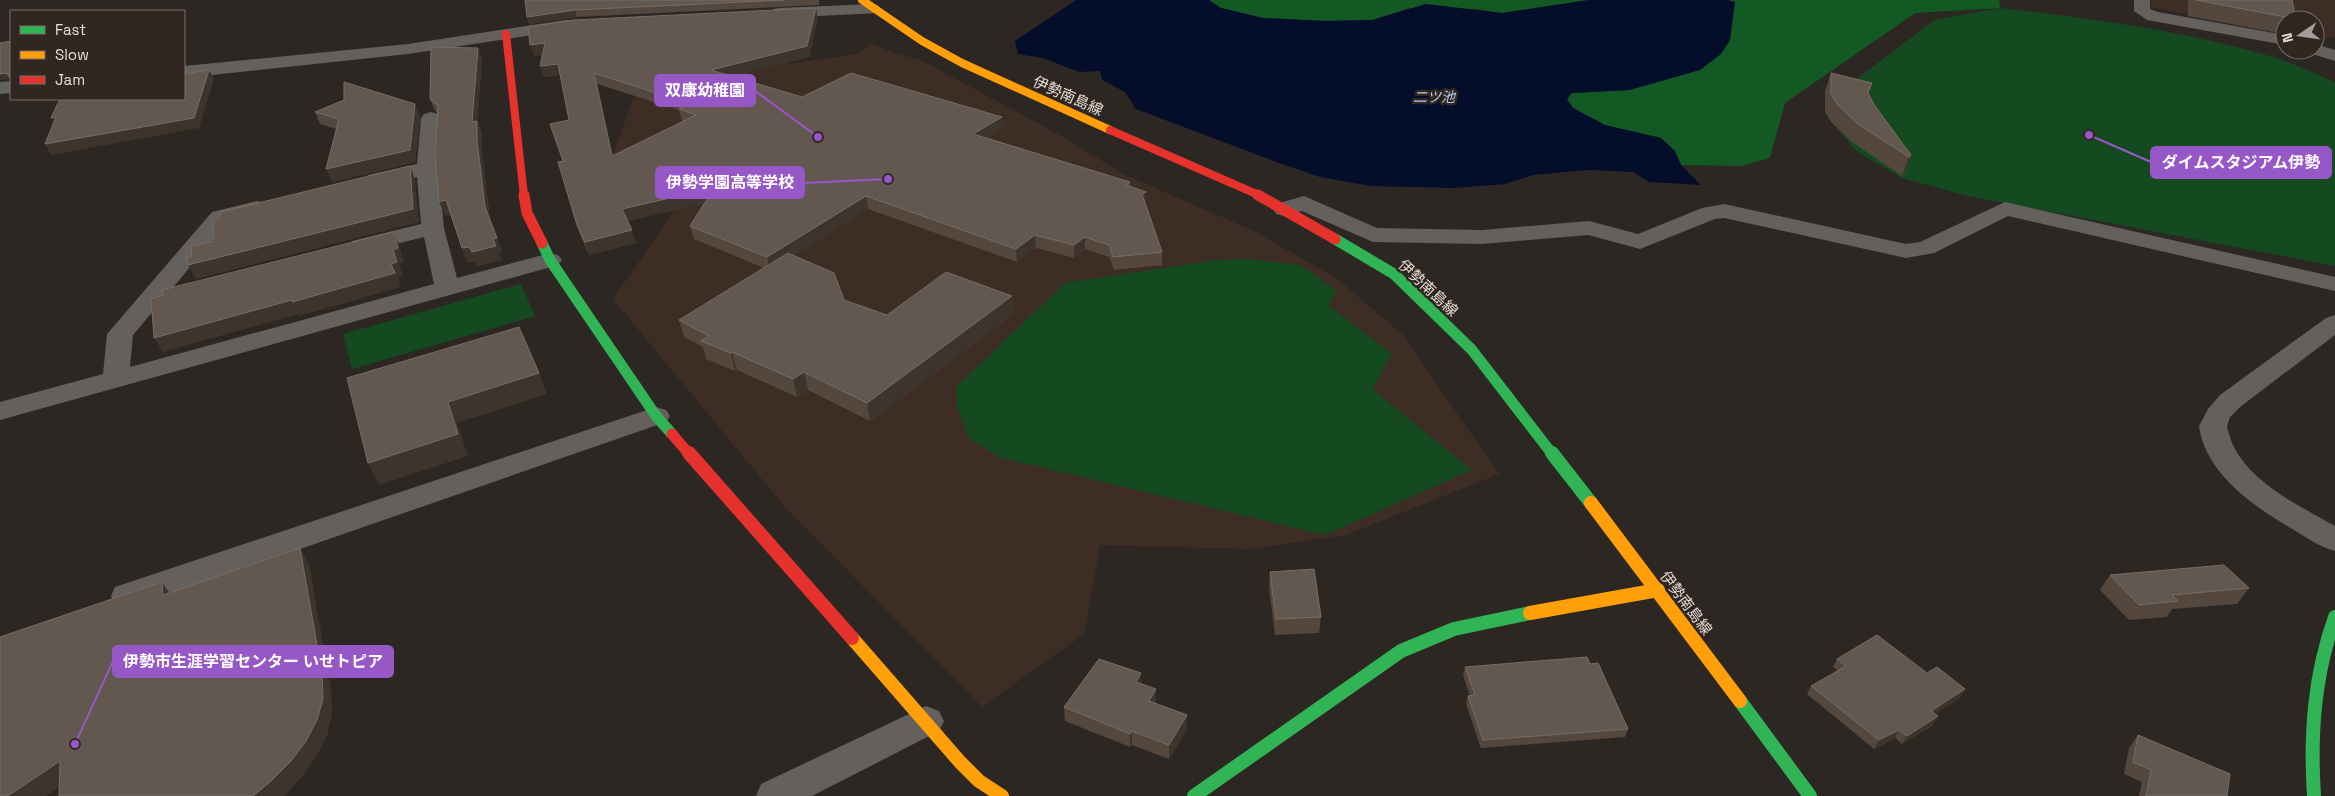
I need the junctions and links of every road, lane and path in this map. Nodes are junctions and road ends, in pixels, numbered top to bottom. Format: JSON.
{"nodes":[{"id":1,"x":2142,"y":0,"type":"edge"},
{"id":2,"x":867,"y":4,"type":"edge"},
{"id":3,"x":765,"y":14,"type":"edge"},
{"id":4,"x":587,"y":24,"type":"edge"},
{"id":5,"x":506,"y":34,"type":"junction"},
{"id":6,"x":2275,"y":38,"type":"edge"},
{"id":7,"x":185,"y":72,"type":"edge"},
{"id":8,"x":431,"y":118,"type":"dead end"},
{"id":9,"x":427,"y":168,"type":"junction"},
{"id":10,"x":352,"y":186,"type":"edge"},
{"id":11,"x":276,"y":204,"type":"edge"},
{"id":12,"x":1284,"y":209,"type":"junction"},
{"id":13,"x":433,"y":228,"type":"junction"},
{"id":14,"x":339,"y":252,"type":"edge"},
{"id":15,"x":550,"y":260,"type":"junction"},
{"id":16,"x":2335,"y":284,"type":"edge"},
{"id":17,"x":447,"y":288,"type":"junction"},
{"id":18,"x":188,"y":290,"type":"edge"},
{"id":19,"x":151,"y":299,"type":"junction"},
{"id":20,"x":2335,"y":323,"type":"edge"},
{"id":21,"x":116,"y":380,"type":"junction"},
{"id":22,"x":0,"y":411,"type":"edge"},
{"id":23,"x":656,"y":416,"type":"junction"},
{"id":24,"x":2335,"y":540,"type":"edge"},
{"id":25,"x":1658,"y":590,"type":"junction"},
{"id":26,"x":103,"y":604,"type":"edge"},
{"id":27,"x":2335,"y":617,"type":"edge"},
{"id":28,"x":926,"y":721,"type":"junction"},
{"id":29,"x":775,"y":796,"type":"edge"},
{"id":30,"x":1002,"y":796,"type":"edge"},
{"id":31,"x":1194,"y":796,"type":"edge"},
{"id":32,"x":1810,"y":796,"type":"edge"},
{"id":33,"x":2314,"y":796,"type":"edge"}],
"edges":[{"from":1,"to":6,"type":"street"},
{"from":2,"to":3,"type":"street"},
{"from":2,"to":12,"type":"street","name":"伊勢南島線"},
{"from":4,"to":5,"type":"street"},
{"from":5,"to":7,"type":"street"},
{"from":5,"to":15,"type":"street"},
{"from":8,"to":9,"type":"street"},
{"from":9,"to":10,"type":"street"},
{"from":9,"to":13,"type":"street"},
{"from":11,"to":19,"type":"street"},
{"from":12,"to":16,"type":"street"},
{"from":12,"to":25,"type":"street","name":"伊勢南島線"},
{"from":13,"to":14,"type":"street"},
{"from":13,"to":17,"type":"street"},
{"from":15,"to":17,"type":"street"},
{"from":15,"to":23,"type":"street"},
{"from":17,"to":21,"type":"street"},
{"from":18,"to":19,"type":"street"},
{"from":19,"to":21,"type":"street"},
{"from":20,"to":24,"type":"street"},
{"from":21,"to":22,"type":"street"},
{"from":23,"to":26,"type":"street"},
{"from":23,"to":28,"type":"street"},
{"from":25,"to":31,"type":"street"},
{"from":25,"to":32,"type":"street","name":"伊勢南島線"},
{"from":27,"to":33,"type":"street"},
{"from":28,"to":29,"type":"street"},
{"from":28,"to":30,"type":"street"}]}
